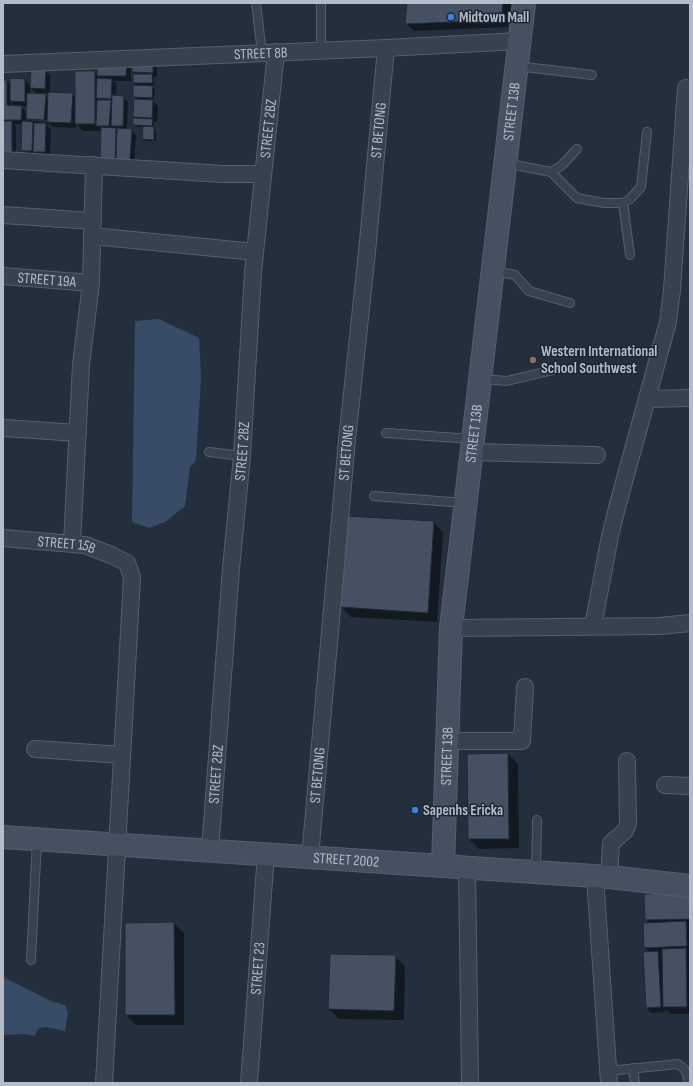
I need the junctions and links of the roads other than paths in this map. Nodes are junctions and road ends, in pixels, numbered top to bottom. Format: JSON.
{"nodes":[{"id":1,"x":256,"y":3,"type":"edge"},
{"id":2,"x":321,"y":3,"type":"edge"},
{"id":3,"x":524,"y":3,"type":"edge"},
{"id":4,"x":519,"y":41,"type":"junction"},
{"id":5,"x":386,"y":48,"type":"junction"},
{"id":6,"x":321,"y":50,"type":"junction"},
{"id":7,"x":269,"y":53,"type":"junction"},
{"id":8,"x":3,"y":64,"type":"edge"},
{"id":9,"x":516,"y":66,"type":"junction"},
{"id":10,"x":592,"y":75,"type":"dead end"},
{"id":11,"x":686,"y":88,"type":"dead end"},
{"id":12,"x":646,"y":132,"type":"dead end"},
{"id":13,"x":577,"y":149,"type":"dead end"},
{"id":14,"x":3,"y":160,"type":"edge"},
{"id":15,"x":505,"y":163,"type":"junction"},
{"id":16,"x":94,"y":165,"type":"junction"},
{"id":17,"x":551,"y":172,"type":"junction"},
{"id":18,"x":263,"y":174,"type":"junction"},
{"id":19,"x":623,"y":203,"type":"junction"},
{"id":20,"x":3,"y":215,"type":"edge"},
{"id":21,"x":92,"y":228,"type":"junction"},
{"id":22,"x":255,"y":252,"type":"junction"},
{"id":23,"x":630,"y":255,"type":"dead end"},
{"id":24,"x":492,"y":271,"type":"junction"},
{"id":25,"x":3,"y":276,"type":"edge"},
{"id":26,"x":91,"y":283,"type":"junction"},
{"id":27,"x":570,"y":303,"type":"dead end"},
{"id":28,"x":553,"y":370,"type":"dead end"},
{"id":29,"x":480,"y":378,"type":"junction"},
{"id":30,"x":690,"y":398,"type":"edge"},
{"id":31,"x":647,"y":399,"type":"junction"},
{"id":32,"x":3,"y":428,"type":"edge"},
{"id":33,"x":78,"y":433,"type":"junction"},
{"id":34,"x":386,"y":433,"type":"dead end"},
{"id":35,"x":472,"y":446,"type":"junction"},
{"id":36,"x":209,"y":452,"type":"dead end"},
{"id":37,"x":597,"y":455,"type":"dead end"},
{"id":38,"x":242,"y":456,"type":"junction"},
{"id":39,"x":374,"y":496,"type":"dead end"},
{"id":40,"x":465,"y":503,"type":"junction"},
{"id":41,"x":3,"y":538,"type":"edge"},
{"id":42,"x":72,"y":543,"type":"junction"},
{"id":43,"x":690,"y":623,"type":"edge"},
{"id":44,"x":593,"y":626,"type":"junction"},
{"id":45,"x":451,"y":628,"type":"junction"},
{"id":46,"x":525,"y":687,"type":"dead end"},
{"id":47,"x":446,"y":741,"type":"junction"},
{"id":48,"x":35,"y":749,"type":"dead end"},
{"id":49,"x":122,"y":755,"type":"junction"},
{"id":50,"x":627,"y":761,"type":"dead end"},
{"id":51,"x":665,"y":785,"type":"dead end"},
{"id":52,"x":690,"y":786,"type":"edge"},
{"id":53,"x":537,"y":820,"type":"dead end"},
{"id":54,"x":3,"y":837,"type":"edge"},
{"id":55,"x":37,"y":839,"type":"junction"},
{"id":56,"x":117,"y":844,"type":"junction"},
{"id":57,"x":210,"y":851,"type":"junction"},
{"id":58,"x":266,"y":854,"type":"junction"},
{"id":59,"x":310,"y":857,"type":"junction"},
{"id":60,"x":443,"y":866,"type":"junction"},
{"id":61,"x":466,"y":868,"type":"junction"},
{"id":62,"x":536,"y":872,"type":"junction"},
{"id":63,"x":602,"y":877,"type":"junction"},
{"id":64,"x":690,"y":886,"type":"edge"},
{"id":65,"x":31,"y":960,"type":"dead end"},
{"id":66,"x":633,"y":1068,"type":"junction"},
{"id":67,"x":608,"y":1077,"type":"edge"},
{"id":68,"x":104,"y":1083,"type":"edge"},
{"id":69,"x":249,"y":1083,"type":"edge"},
{"id":70,"x":470,"y":1083,"type":"edge"},
{"id":71,"x":635,"y":1083,"type":"edge"},
{"id":72,"x":688,"y":1083,"type":"edge"}],
"edges":[{"from":1,"to":7,"type":"lane"},
{"from":2,"to":6,"type":"lane"},
{"from":3,"to":4,"type":"street","name":"STREET 13B"},
{"from":4,"to":5,"type":"street","name":"STREET 8B"},
{"from":4,"to":9,"type":"street","name":"STREET 13B"},
{"from":5,"to":6,"type":"street","name":"STREET 8B"},
{"from":5,"to":59,"type":"street","name":"ST BETONG"},
{"from":6,"to":7,"type":"street","name":"STREET 8B"},
{"from":7,"to":8,"type":"street","name":"STREET 8B"},
{"from":7,"to":18,"type":"street","name":"STREET 2BZ"},
{"from":9,"to":10,"type":"lane"},
{"from":9,"to":15,"type":"street","name":"STREET 13B"},
{"from":11,"to":31,"type":"street"},
{"from":12,"to":19,"type":"lane"},
{"from":13,"to":17,"type":"lane"},
{"from":14,"to":16,"type":"street"},
{"from":15,"to":17,"type":"lane"},
{"from":15,"to":24,"type":"street","name":"STREET 13B"},
{"from":16,"to":18,"type":"street"},
{"from":16,"to":21,"type":"street"},
{"from":17,"to":19,"type":"lane"},
{"from":18,"to":22,"type":"street","name":"STREET 2BZ"},
{"from":19,"to":23,"type":"lane"},
{"from":20,"to":21,"type":"street"},
{"from":21,"to":22,"type":"street"},
{"from":21,"to":26,"type":"street"},
{"from":22,"to":38,"type":"street","name":"STREET 2BZ"},
{"from":24,"to":27,"type":"lane"},
{"from":24,"to":29,"type":"street","name":"STREET 13B"},
{"from":25,"to":26,"type":"street","name":"STREET 19A"},
{"from":26,"to":33,"type":"street"},
{"from":28,"to":29,"type":"lane"},
{"from":29,"to":35,"type":"street","name":"STREET 13B"},
{"from":30,"to":31,"type":"street"},
{"from":31,"to":44,"type":"street"},
{"from":32,"to":33,"type":"street"},
{"from":33,"to":42,"type":"street"},
{"from":34,"to":35,"type":"lane"},
{"from":35,"to":37,"type":"street"},
{"from":35,"to":40,"type":"street","name":"STREET 13B"},
{"from":36,"to":38,"type":"lane"},
{"from":38,"to":57,"type":"street","name":"STREET 2BZ"},
{"from":39,"to":40,"type":"lane"},
{"from":40,"to":45,"type":"street","name":"STREET 13B"},
{"from":41,"to":42,"type":"street","name":"STREET 15B"},
{"from":42,"to":49,"type":"street","name":"STREET 15B"},
{"from":43,"to":44,"type":"street"},
{"from":44,"to":45,"type":"street"},
{"from":45,"to":47,"type":"street","name":"STREET 13B"},
{"from":46,"to":47,"type":"street"},
{"from":47,"to":60,"type":"street","name":"STREET 13B"},
{"from":48,"to":49,"type":"street"},
{"from":49,"to":56,"type":"street"},
{"from":50,"to":63,"type":"street"},
{"from":51,"to":52,"type":"street"},
{"from":53,"to":62,"type":"lane"},
{"from":54,"to":55,"type":"street","name":"STREET 2002"},
{"from":55,"to":56,"type":"street","name":"STREET 2002"},
{"from":55,"to":65,"type":"lane"},
{"from":56,"to":57,"type":"street","name":"STREET 2002"},
{"from":56,"to":68,"type":"street"},
{"from":57,"to":58,"type":"street","name":"STREET 2002"},
{"from":58,"to":59,"type":"street","name":"STREET 2002"},
{"from":58,"to":69,"type":"street","name":"STREET 23"},
{"from":59,"to":60,"type":"street","name":"STREET 2002"},
{"from":60,"to":61,"type":"street","name":"STREET 2002"},
{"from":61,"to":62,"type":"street","name":"STREET 2002"},
{"from":61,"to":70,"type":"street"},
{"from":62,"to":63,"type":"street","name":"STREET 2002"},
{"from":63,"to":64,"type":"street","name":"STREET 2002"},
{"from":63,"to":67,"type":"street"},
{"from":66,"to":67,"type":"lane"},
{"from":66,"to":71,"type":"lane"},
{"from":66,"to":72,"type":"lane"}]}
